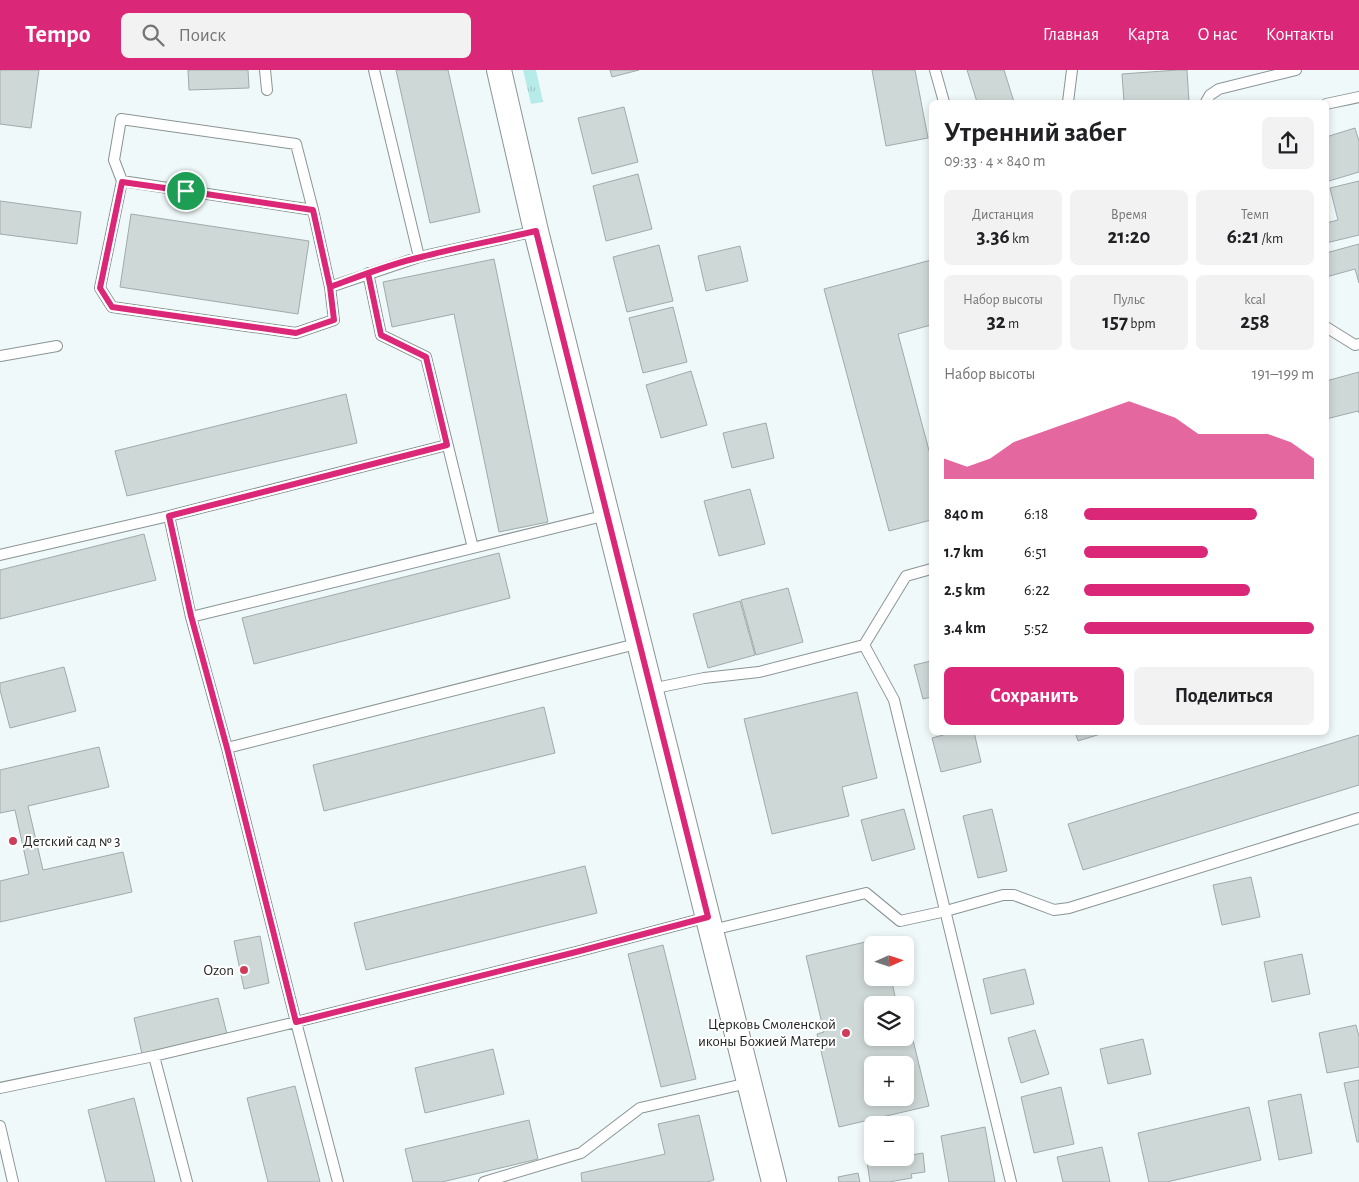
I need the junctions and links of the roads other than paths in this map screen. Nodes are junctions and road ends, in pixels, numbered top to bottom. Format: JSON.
{"nodes":[{"id":1,"x":265,"y":70,"type":"edge"},
{"id":2,"x":374,"y":70,"type":"edge"},
{"id":3,"x":499,"y":70,"type":"edge"},
{"id":4,"x":935,"y":70,"type":"edge"},
{"id":5,"x":1072,"y":70,"type":"edge"},
{"id":6,"x":1296,"y":70,"type":"edge"},
{"id":7,"x":267,"y":90,"type":"dead end"},
{"id":8,"x":1359,"y":97,"type":"edge"},
{"id":9,"x":943,"y":100,"type":"edge"},
{"id":10,"x":1068,"y":100,"type":"edge"},
{"id":11,"x":1207,"y":100,"type":"edge"},
{"id":12,"x":1329,"y":103,"type":"edge"},
{"id":13,"x":122,"y":182,"type":"junction"},
{"id":14,"x":313,"y":210,"type":"junction"},
{"id":15,"x":536,"y":231,"type":"junction"},
{"id":16,"x":419,"y":257,"type":"junction"},
{"id":17,"x":368,"y":273,"type":"junction"},
{"id":18,"x":330,"y":287,"type":"junction"},
{"id":19,"x":1329,"y":329,"type":"edge"},
{"id":20,"x":1359,"y":344,"type":"edge"},
{"id":21,"x":57,"y":346,"type":"dead end"},
{"id":22,"x":0,"y":356,"type":"edge"},
{"id":23,"x":447,"y":445,"type":"junction"},
{"id":24,"x":608,"y":515,"type":"junction"},
{"id":25,"x":169,"y":516,"type":"junction"},
{"id":26,"x":473,"y":548,"type":"junction"},
{"id":27,"x":0,"y":555,"type":"edge"},
{"id":28,"x":929,"y":570,"type":"edge"},
{"id":29,"x":191,"y":616,"type":"junction"},
{"id":30,"x":640,"y":643,"type":"junction"},
{"id":31,"x":864,"y":645,"type":"junction"},
{"id":32,"x":651,"y":689,"type":"junction"},
{"id":33,"x":227,"y":748,"type":"junction"},
{"id":34,"x":1359,"y":818,"type":"edge"},
{"id":35,"x":946,"y":911,"type":"junction"},
{"id":36,"x":710,"y":924,"type":"junction"},
{"id":37,"x":296,"y":1022,"type":"junction"},
{"id":38,"x":154,"y":1056,"type":"junction"},
{"id":39,"x":748,"y":1083,"type":"junction"},
{"id":40,"x":0,"y":1088,"type":"edge"},
{"id":41,"x":0,"y":1126,"type":"edge"},
{"id":42,"x":13,"y":1182,"type":"edge"},
{"id":43,"x":187,"y":1182,"type":"edge"},
{"id":44,"x":338,"y":1182,"type":"edge"},
{"id":45,"x":484,"y":1182,"type":"edge"},
{"id":46,"x":774,"y":1182,"type":"edge"},
{"id":47,"x":1011,"y":1182,"type":"edge"}],
"edges":[{"from":1,"to":7,"type":"lane"},
{"from":2,"to":16,"type":"lane"},
{"from":3,"to":15,"type":"street"},
{"from":4,"to":9,"type":"lane"},
{"from":5,"to":10,"type":"lane"},
{"from":6,"to":11,"type":"lane"},
{"from":8,"to":12,"type":"lane"},
{"from":13,"to":14,"type":"lane"},
{"from":13,"to":14,"type":"lane"},
{"from":13,"to":18,"type":"lane"},
{"from":14,"to":18,"type":"lane"},
{"from":15,"to":16,"type":"lane"},
{"from":15,"to":24,"type":"street"},
{"from":16,"to":17,"type":"lane"},
{"from":17,"to":18,"type":"lane"},
{"from":17,"to":23,"type":"lane"},
{"from":19,"to":20,"type":"lane"},
{"from":21,"to":22,"type":"lane"},
{"from":23,"to":25,"type":"lane"},
{"from":23,"to":26,"type":"lane"},
{"from":24,"to":26,"type":"lane"},
{"from":24,"to":30,"type":"street"},
{"from":25,"to":27,"type":"lane"},
{"from":25,"to":29,"type":"lane"},
{"from":26,"to":29,"type":"lane"},
{"from":28,"to":31,"type":"lane"},
{"from":29,"to":33,"type":"lane"},
{"from":30,"to":32,"type":"street"},
{"from":30,"to":33,"type":"lane"},
{"from":31,"to":32,"type":"lane"},
{"from":31,"to":35,"type":"lane"},
{"from":32,"to":36,"type":"street"},
{"from":33,"to":37,"type":"lane"},
{"from":34,"to":35,"type":"lane"},
{"from":35,"to":36,"type":"lane"},
{"from":35,"to":47,"type":"lane"},
{"from":36,"to":37,"type":"lane"},
{"from":36,"to":39,"type":"street"},
{"from":37,"to":38,"type":"lane"},
{"from":37,"to":44,"type":"lane"},
{"from":38,"to":40,"type":"lane"},
{"from":38,"to":43,"type":"lane"},
{"from":39,"to":45,"type":"lane"},
{"from":39,"to":46,"type":"street"},
{"from":41,"to":42,"type":"lane"}]}
